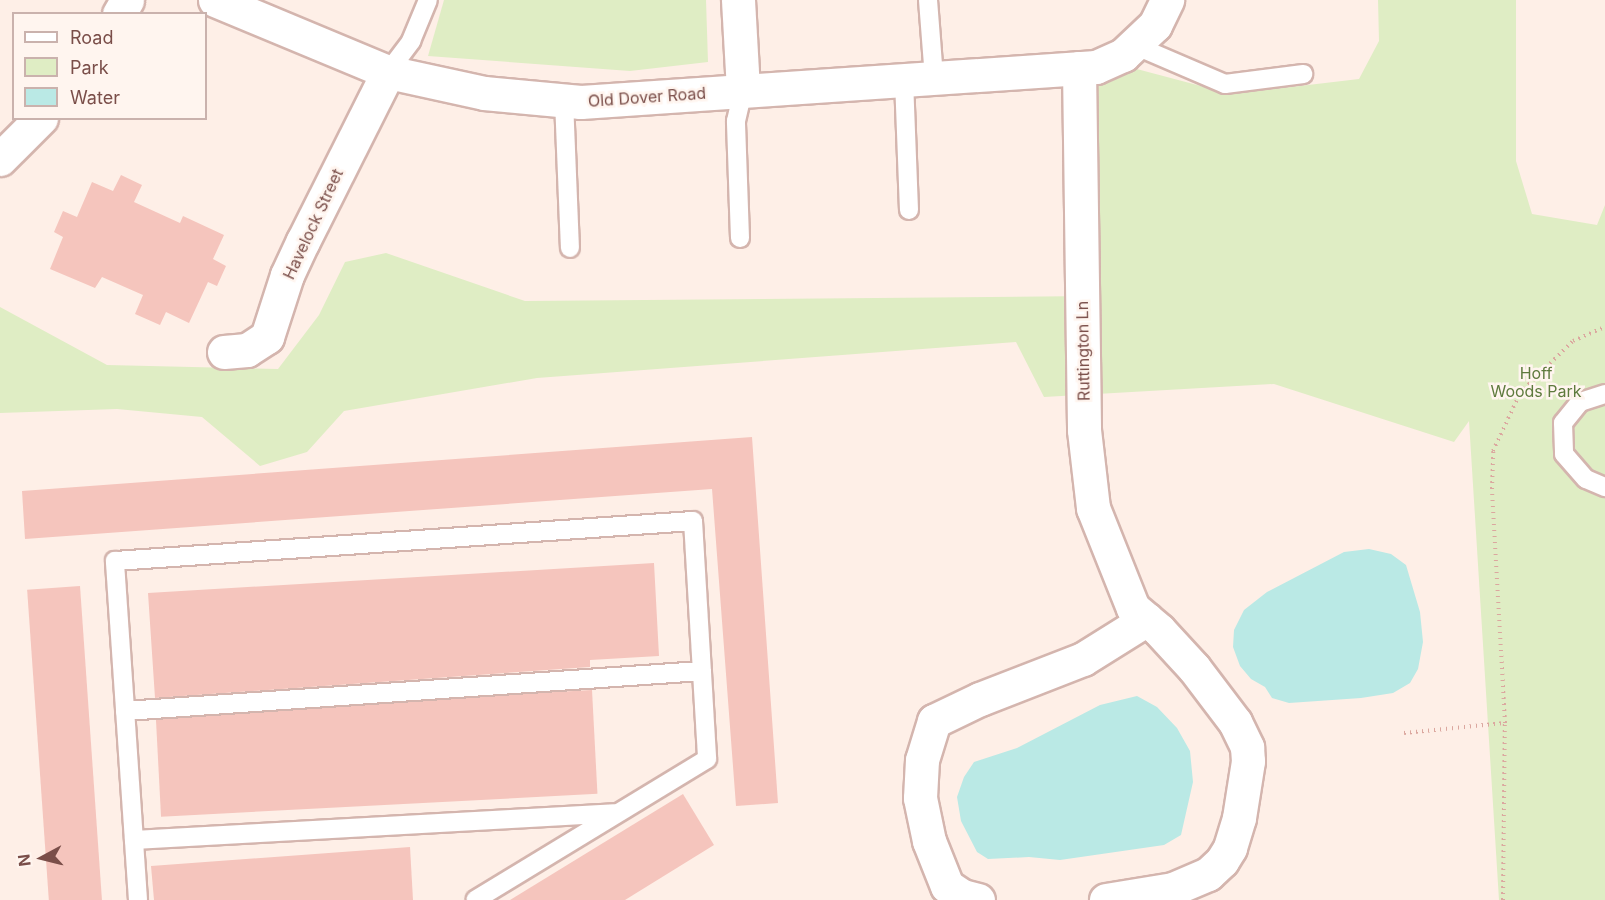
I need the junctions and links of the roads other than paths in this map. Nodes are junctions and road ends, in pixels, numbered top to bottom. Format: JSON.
{"nodes":[{"id":1,"x":215,"y":0,"type":"edge"},
{"id":2,"x":428,"y":0,"type":"edge"},
{"id":3,"x":738,"y":0,"type":"edge"},
{"id":4,"x":928,"y":0,"type":"edge"},
{"id":5,"x":1167,"y":0,"type":"edge"},
{"id":6,"x":1134,"y":45,"type":"junction"},
{"id":7,"x":1088,"y":68,"type":"junction"},
{"id":8,"x":388,"y":72,"type":"junction"},
{"id":9,"x":1303,"y":74,"type":"dead end"},
{"id":10,"x":919,"y":79,"type":"junction"},
{"id":11,"x":743,"y":90,"type":"junction"},
{"id":12,"x":564,"y":100,"type":"junction"},
{"id":13,"x":39,"y":120,"type":"edge"},
{"id":14,"x":0,"y":159,"type":"edge"},
{"id":15,"x":909,"y":210,"type":"dead end"},
{"id":16,"x":740,"y":238,"type":"dead end"},
{"id":17,"x":570,"y":248,"type":"dead end"},
{"id":18,"x":224,"y":352,"type":"dead end"},
{"id":19,"x":1605,"y":394,"type":"edge"},
{"id":20,"x":1605,"y":487,"type":"edge"},
{"id":21,"x":1147,"y":619,"type":"junction"},
{"id":22,"x":702,"y":671,"type":"junction"},
{"id":23,"x":125,"y":711,"type":"junction"},
{"id":24,"x":619,"y":813,"type":"junction"},
{"id":25,"x":134,"y":840,"type":"junction"},
{"id":26,"x":138,"y":900,"type":"edge"},
{"id":27,"x":475,"y":900,"type":"edge"},
{"id":28,"x":978,"y":900,"type":"edge"},
{"id":29,"x":1106,"y":900,"type":"edge"}],
"edges":[{"from":1,"to":8,"type":"street","name":"Old Dover Road"},
{"from":2,"to":8,"type":"lane"},
{"from":3,"to":11,"type":"street"},
{"from":4,"to":10,"type":"lane"},
{"from":5,"to":6,"type":"street"},
{"from":6,"to":7,"type":"street"},
{"from":6,"to":9,"type":"lane"},
{"from":7,"to":10,"type":"street","name":"Old Dover Road"},
{"from":7,"to":21,"type":"street","name":"Ruttington Ln"},
{"from":8,"to":12,"type":"street","name":"Old Dover Road"},
{"from":8,"to":18,"type":"street","name":"Havelock Street"},
{"from":10,"to":11,"type":"street","name":"Old Dover Road"},
{"from":10,"to":15,"type":"lane"},
{"from":11,"to":12,"type":"street","name":"Old Dover Road"},
{"from":11,"to":16,"type":"lane"},
{"from":12,"to":17,"type":"lane"},
{"from":13,"to":14,"type":"street"},
{"from":19,"to":20,"type":"lane"},
{"from":21,"to":28,"type":"street"},
{"from":21,"to":29,"type":"street","name":"Ruttington Ln"},
{"from":22,"to":23,"type":"lane"},
{"from":22,"to":23,"type":"lane"},
{"from":22,"to":24,"type":"lane"},
{"from":23,"to":25,"type":"lane"},
{"from":24,"to":25,"type":"lane"},
{"from":24,"to":27,"type":"lane"},
{"from":25,"to":26,"type":"lane"}]}
